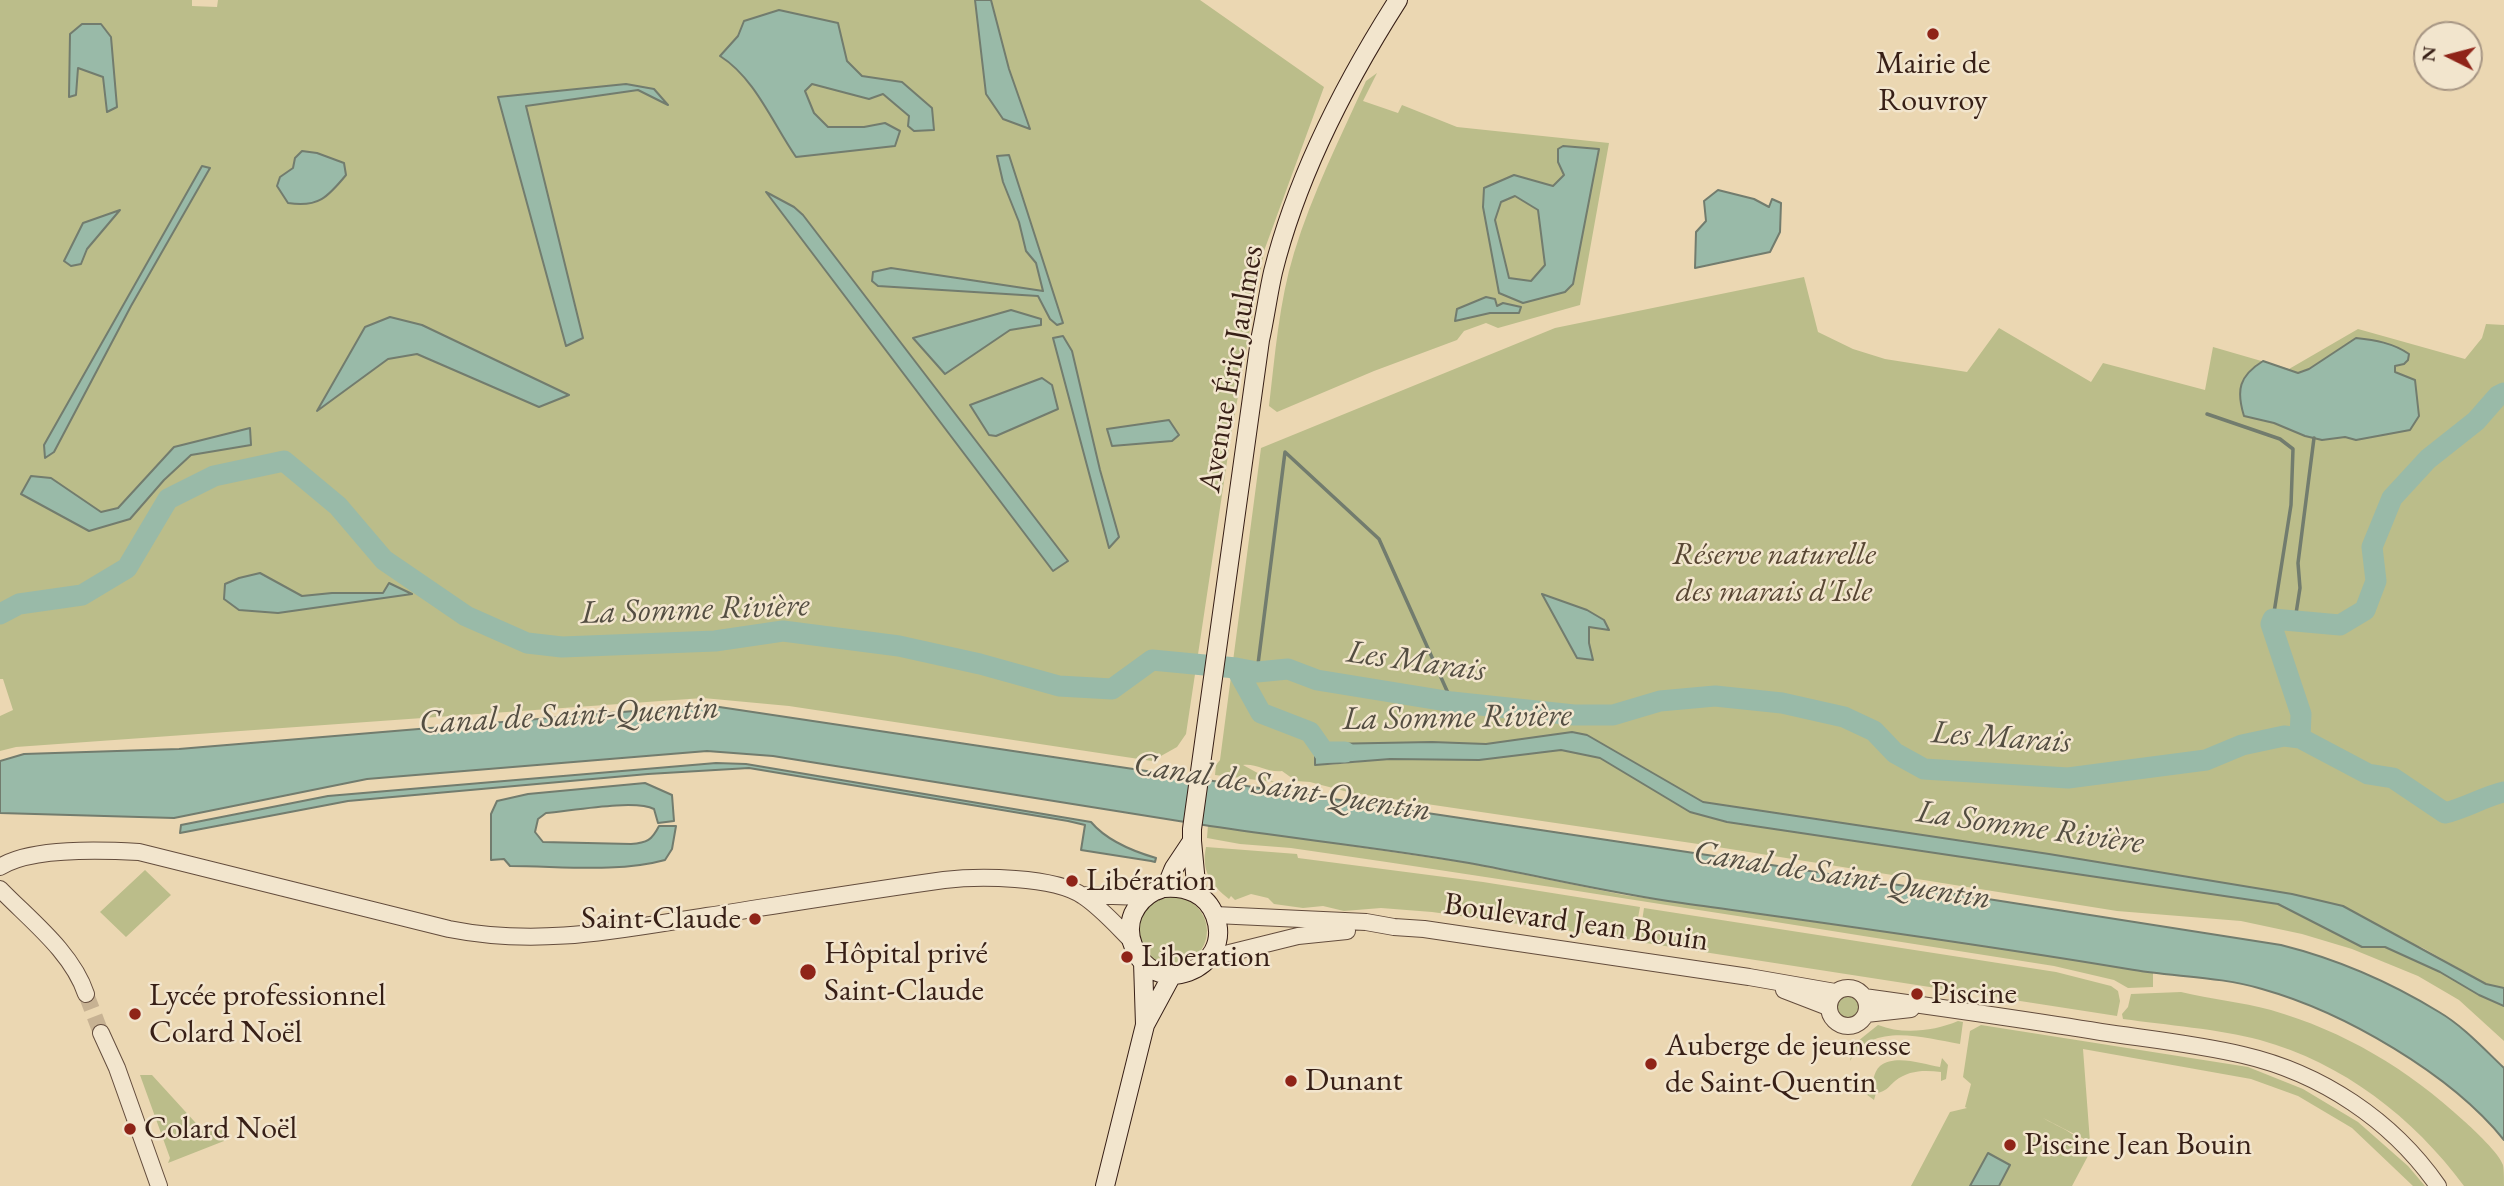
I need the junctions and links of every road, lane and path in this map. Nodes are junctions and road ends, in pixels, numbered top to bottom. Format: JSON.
{"nodes":[{"id":1,"x":1398,"y":0,"type":"edge"},
{"id":2,"x":1192,"y":835,"type":"junction"},
{"id":3,"x":0,"y":867,"type":"edge"},
{"id":4,"x":1164,"y":888,"type":"junction"},
{"id":5,"x":0,"y":889,"type":"edge"},
{"id":6,"x":1197,"y":894,"type":"junction"},
{"id":7,"x":1082,"y":895,"type":"junction"},
{"id":8,"x":1144,"y":897,"type":"junction"},
{"id":9,"x":1215,"y":915,"type":"junction"},
{"id":10,"x":1394,"y":927,"type":"junction"},
{"id":11,"x":1131,"y":940,"type":"junction"},
{"id":12,"x":1209,"y":958,"type":"junction"},
{"id":13,"x":1143,"y":962,"type":"junction"},
{"id":14,"x":1172,"y":975,"type":"junction"},
{"id":15,"x":86,"y":994,"type":"tunnel mouth"},
{"id":16,"x":1864,"y":996,"type":"junction"},
{"id":17,"x":1831,"y":1000,"type":"junction"},
{"id":18,"x":1934,"y":1007,"type":"junction"},
{"id":19,"x":1866,"y":1014,"type":"junction"},
{"id":20,"x":1145,"y":1025,"type":"junction"},
{"id":21,"x":101,"y":1033,"type":"tunnel mouth"},
{"id":22,"x":159,"y":1186,"type":"edge"},
{"id":23,"x":1105,"y":1186,"type":"edge"},
{"id":24,"x":2438,"y":1186,"type":"edge"}],
"edges":[{"from":1,"to":2,"type":"main road","name":"Avenue Éric Jaulmes"},
{"from":2,"to":4,"type":"main road"},
{"from":2,"to":6,"type":"main road"},
{"from":3,"to":7,"type":"street"},
{"from":4,"to":6,"type":"main road"},
{"from":4,"to":8,"type":"main road"},
{"from":5,"to":15,"type":"street"},
{"from":6,"to":9,"type":"main road"},
{"from":7,"to":8,"type":"street"},
{"from":7,"to":11,"type":"street"},
{"from":8,"to":11,"type":"main road"},
{"from":9,"to":10,"type":"street"},
{"from":9,"to":12,"type":"main road"},
{"from":10,"to":12,"type":"street"},
{"from":10,"to":17,"type":"street","name":"Boulevard Jean Bouin"},
{"from":11,"to":13,"type":"main road"},
{"from":12,"to":14,"type":"main road"},
{"from":13,"to":14,"type":"main road"},
{"from":13,"to":20,"type":"main road"},
{"from":14,"to":20,"type":"main road"},
{"from":16,"to":17,"type":"street"},
{"from":16,"to":18,"type":"street"},
{"from":16,"to":19,"type":"street"},
{"from":17,"to":19,"type":"street"},
{"from":18,"to":19,"type":"street"},
{"from":18,"to":24,"type":"street"},
{"from":20,"to":23,"type":"main road"},
{"from":21,"to":22,"type":"street"}]}
